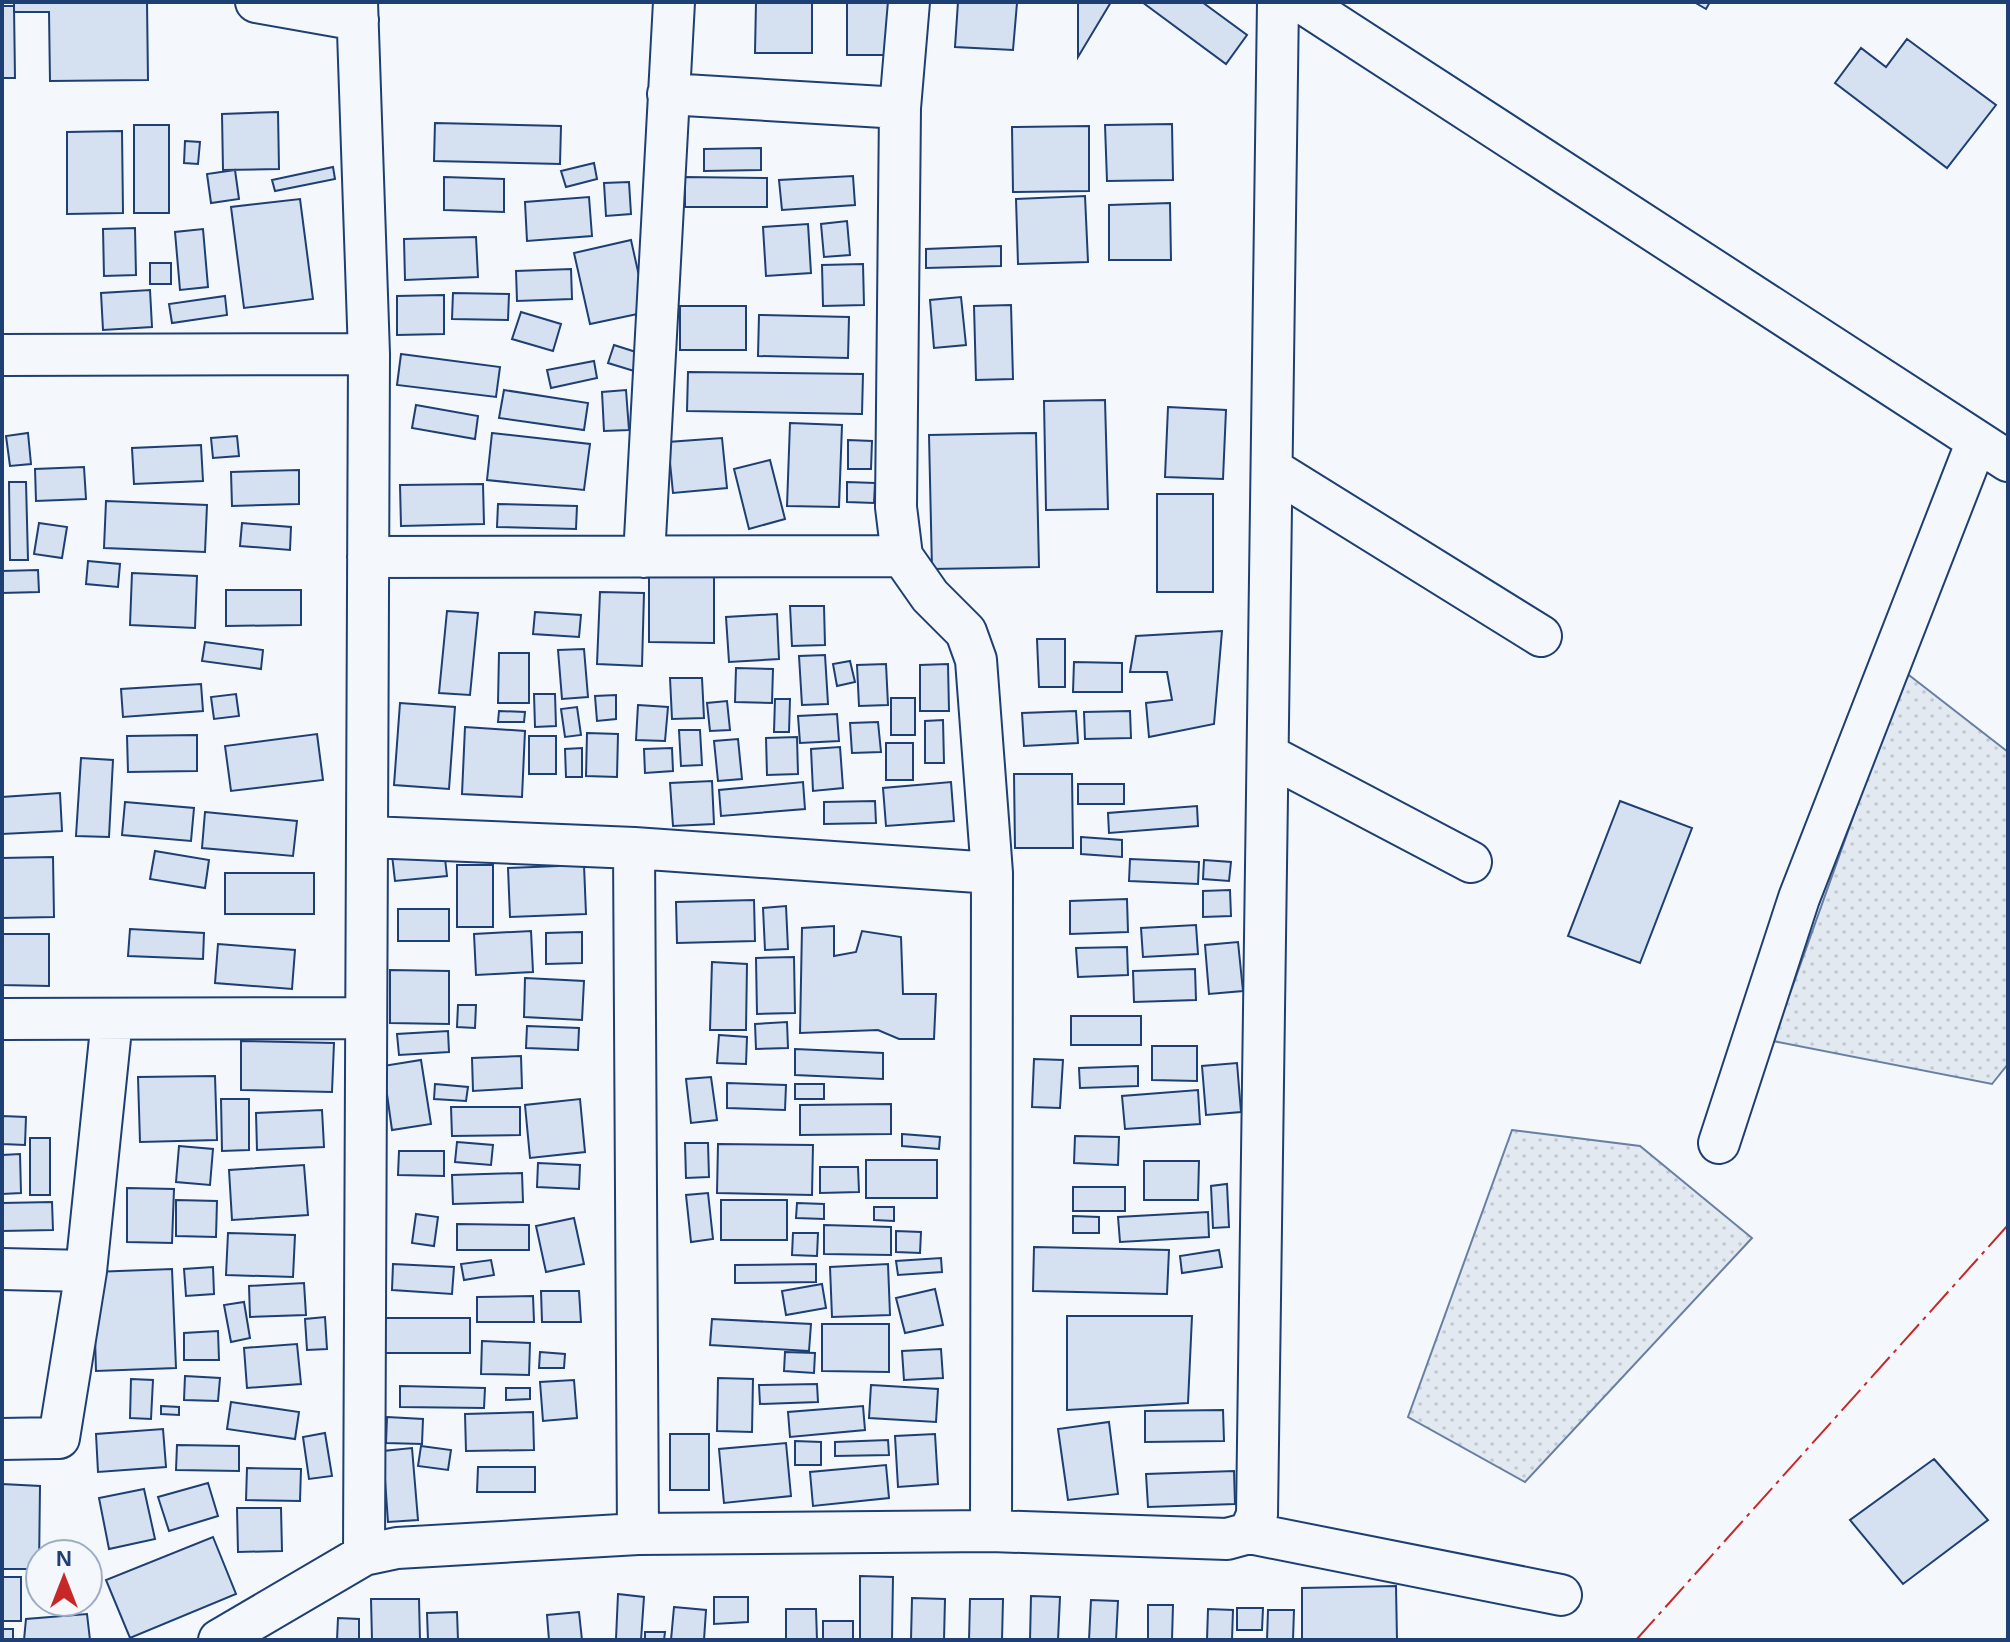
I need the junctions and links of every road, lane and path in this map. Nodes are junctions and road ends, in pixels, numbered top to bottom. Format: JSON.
{"nodes":[{"id":1,"x":256,"y":2,"type":"edge"},
{"id":2,"x":674,"y":2,"type":"edge"},
{"id":3,"x":909,"y":2,"type":"edge"},
{"id":4,"x":1278,"y":2,"type":"edge"},
{"id":5,"x":1301,"y":2,"type":"edge"},
{"id":6,"x":357,"y":11,"type":"edge"},
{"id":7,"x":668,"y":94,"type":"junction"},
{"id":8,"x":900,"y":108,"type":"junction"},
{"id":9,"x":369,"y":354,"type":"junction"},
{"id":10,"x":2,"y":355,"type":"edge"},
{"id":11,"x":1993,"y":451,"type":"edge"},
{"id":12,"x":1272,"y":469,"type":"junction"},
{"id":13,"x":902,"y":556,"type":"junction"},
{"id":14,"x":368,"y":557,"type":"junction"},
{"id":15,"x":644,"y":557,"type":"junction"},
{"id":16,"x":1541,"y":636,"type":"dead end"},
{"id":17,"x":1268,"y":755,"type":"junction"},
{"id":18,"x":369,"y":837,"type":"junction"},
{"id":19,"x":634,"y":848,"type":"junction"},
{"id":20,"x":1471,"y":862,"type":"dead end"},
{"id":21,"x":992,"y":873,"type":"junction"},
{"id":22,"x":364,"y":1018,"type":"junction"},
{"id":23,"x":2,"y":1019,"type":"edge"},
{"id":24,"x":112,"y":1019,"type":"junction"},
{"id":25,"x":1719,"y":1143,"type":"dead end"},
{"id":26,"x":2,"y":1269,"type":"edge"},
{"id":27,"x":86,"y":1271,"type":"junction"},
{"id":28,"x":2,"y":1439,"type":"edge"},
{"id":29,"x":991,"y":1531,"type":"junction"},
{"id":30,"x":1249,"y":1533,"type":"junction"},
{"id":31,"x":638,"y":1534,"type":"junction"},
{"id":32,"x":364,"y":1555,"type":"junction"},
{"id":33,"x":1561,"y":1595,"type":"dead end"},
{"id":34,"x":219,"y":1640,"type":"edge"}],
"edges":[{"from":1,"to":6,"type":"street"},
{"from":2,"to":7,"type":"street"},
{"from":3,"to":8,"type":"street"},
{"from":4,"to":12,"type":"street"},
{"from":5,"to":11,"type":"street"},
{"from":6,"to":9,"type":"street"},
{"from":7,"to":8,"type":"street"},
{"from":7,"to":15,"type":"street"},
{"from":8,"to":13,"type":"street"},
{"from":9,"to":10,"type":"street"},
{"from":9,"to":14,"type":"street"},
{"from":11,"to":25,"type":"street"},
{"from":12,"to":16,"type":"street"},
{"from":12,"to":17,"type":"street"},
{"from":13,"to":15,"type":"street"},
{"from":13,"to":21,"type":"street"},
{"from":14,"to":15,"type":"street"},
{"from":14,"to":18,"type":"street"},
{"from":17,"to":20,"type":"street"},
{"from":17,"to":30,"type":"street"},
{"from":18,"to":19,"type":"street"},
{"from":18,"to":22,"type":"street"},
{"from":19,"to":21,"type":"street"},
{"from":19,"to":31,"type":"street"},
{"from":21,"to":29,"type":"street"},
{"from":22,"to":24,"type":"street"},
{"from":22,"to":32,"type":"street"},
{"from":23,"to":24,"type":"street"},
{"from":24,"to":27,"type":"street"},
{"from":26,"to":27,"type":"street"},
{"from":27,"to":28,"type":"street"},
{"from":29,"to":30,"type":"street"},
{"from":29,"to":31,"type":"street"},
{"from":30,"to":33,"type":"street"},
{"from":31,"to":32,"type":"street"},
{"from":32,"to":34,"type":"street"}]}
